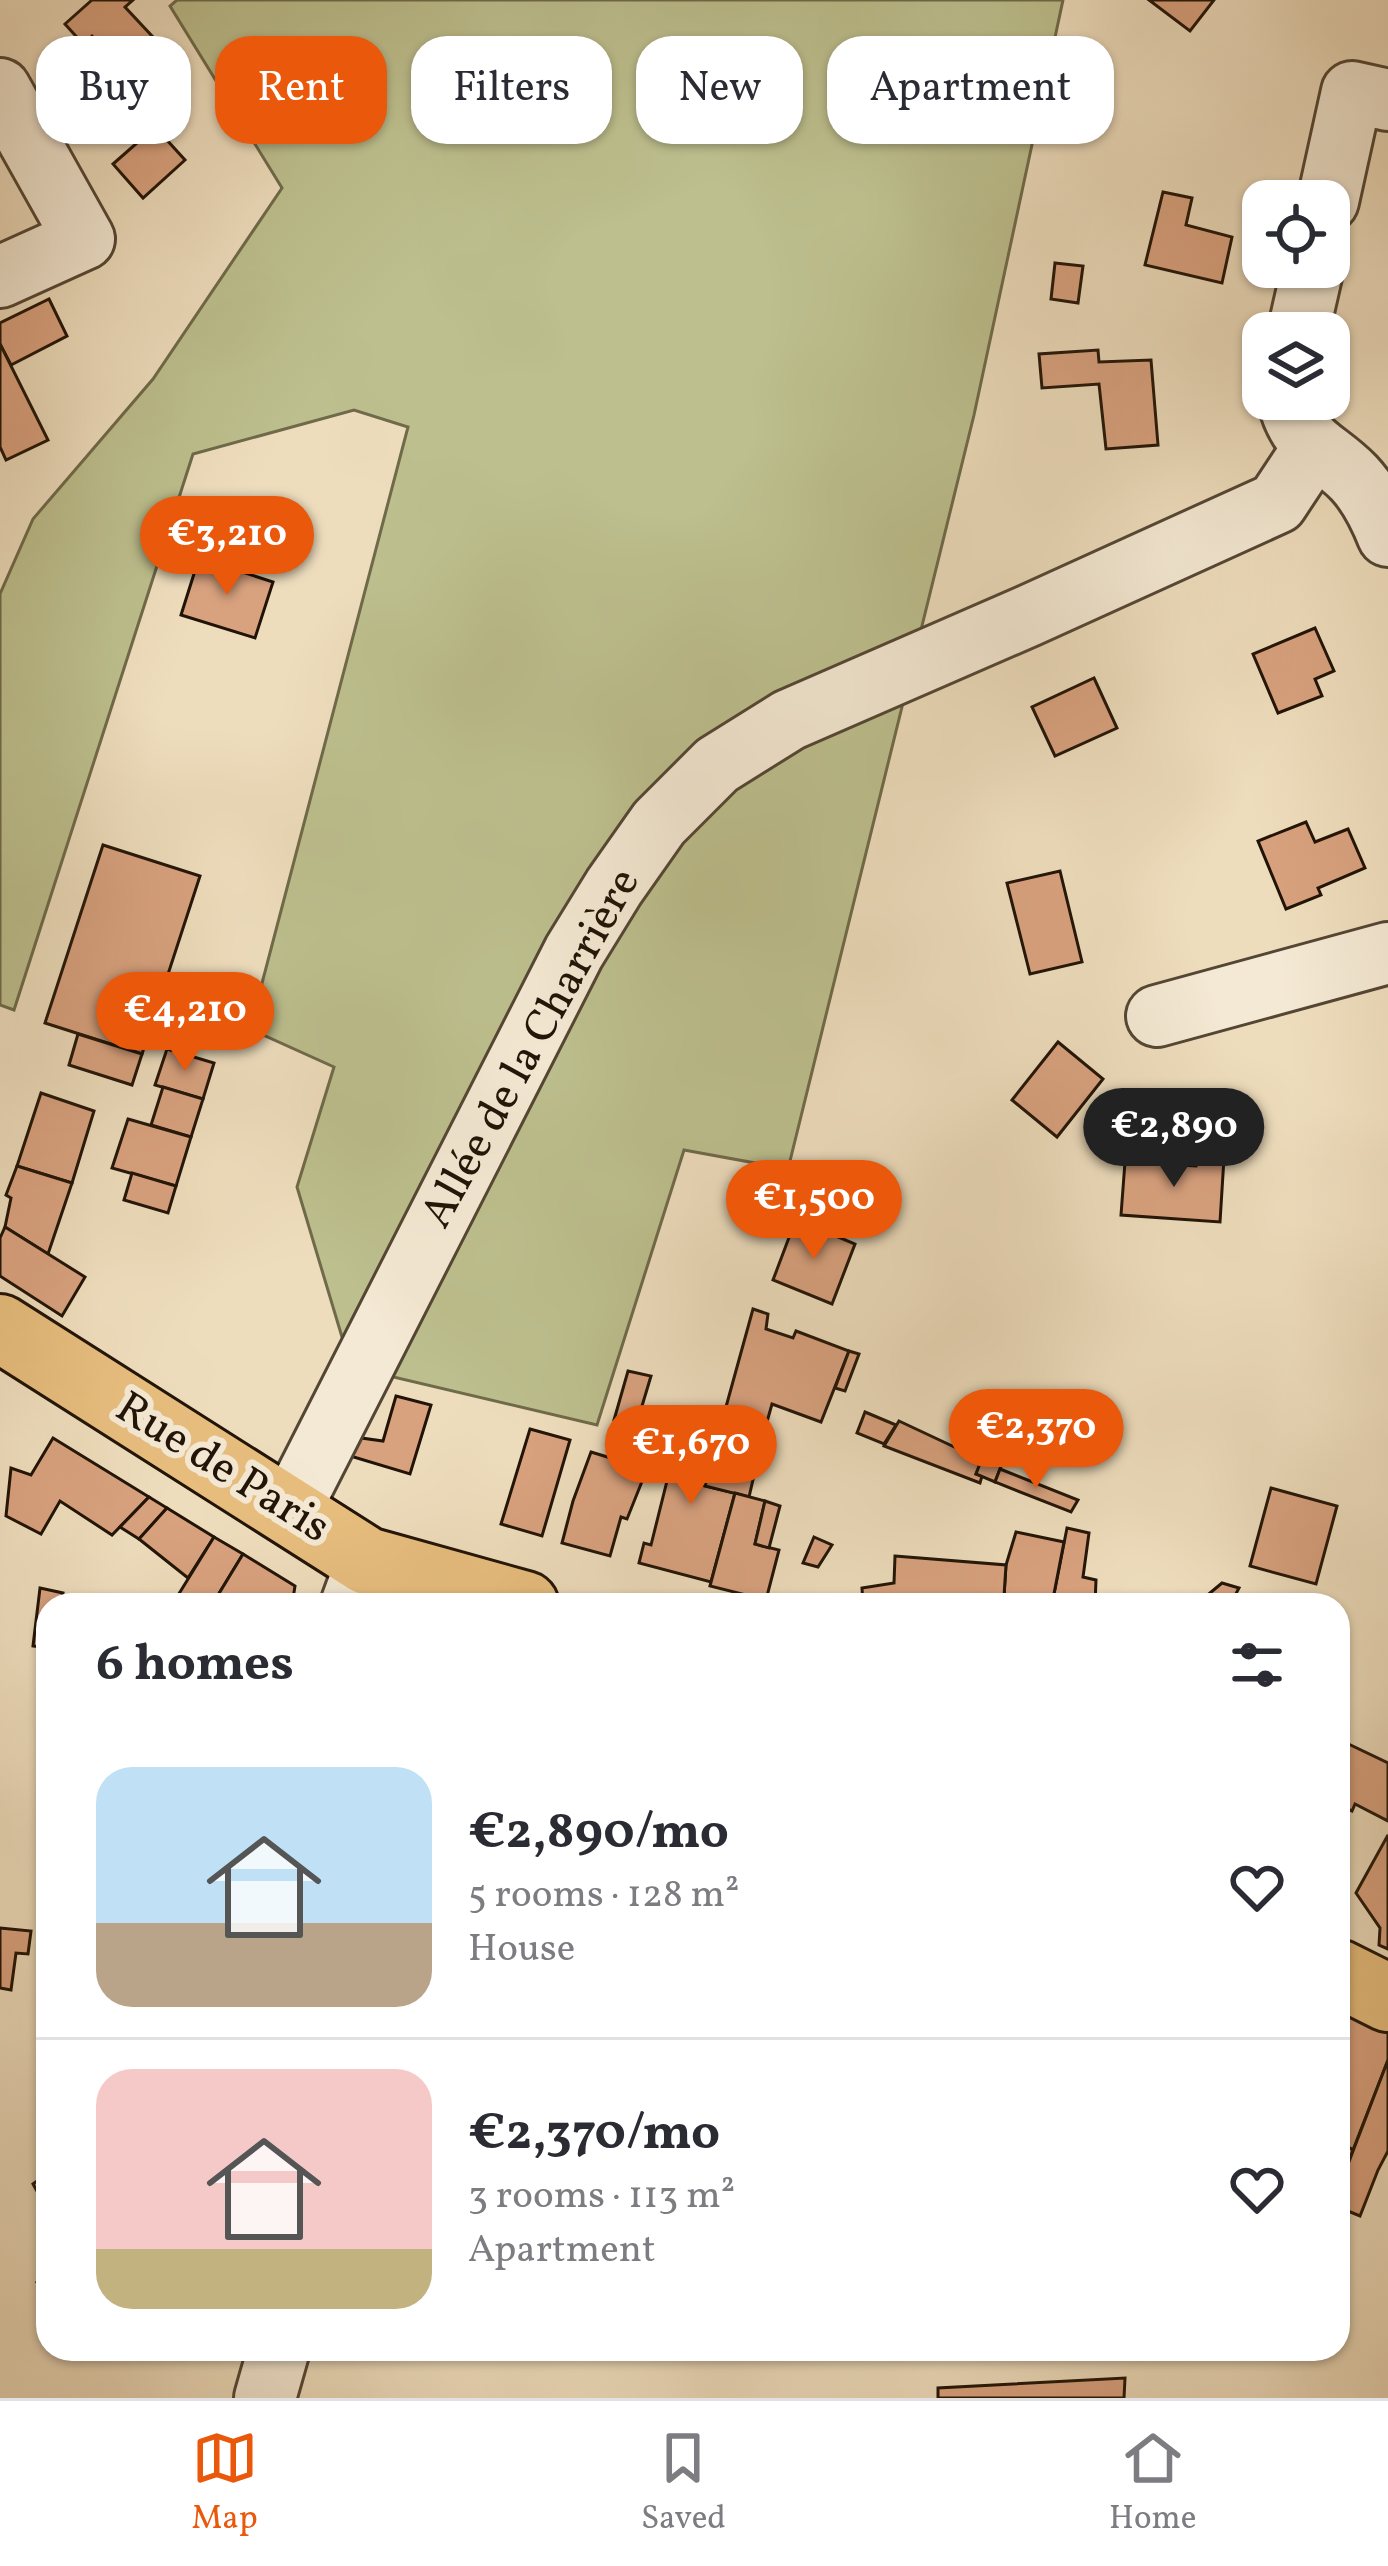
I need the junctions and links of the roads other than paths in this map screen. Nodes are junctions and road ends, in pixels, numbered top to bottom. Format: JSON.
{"nodes":[{"id":1,"x":3,"y":69,"type":"edge"},
{"id":2,"x":1388,"y":100,"type":"edge"},
{"id":3,"x":1333,"y":180,"type":"edge"},
{"id":4,"x":0,"y":277,"type":"edge"},
{"id":5,"x":1301,"y":423,"type":"edge"},
{"id":6,"x":1388,"y":536,"type":"edge"},
{"id":7,"x":1388,"y":952,"type":"edge"},
{"id":8,"x":1157,"y":1016,"type":"dead end"},
{"id":9,"x":0,"y":1328,"type":"edge"},
{"id":10,"x":289,"y":1512,"type":"junction"},
{"id":11,"x":359,"y":1583,"type":"edge"},
{"id":12,"x":434,"y":1593,"type":"edge"},
{"id":13,"x":1350,"y":1979,"type":"edge"},
{"id":14,"x":1388,"y":1998,"type":"edge"},
{"id":15,"x":276,"y":2361,"type":"edge"},
{"id":16,"x":265,"y":2398,"type":"edge"}],
"edges":[{"from":1,"to":4,"type":"street"},
{"from":2,"to":3,"type":"street"},
{"from":5,"to":6,"type":"street"},
{"from":5,"to":10,"type":"street","name":"Allée de la Charrière"},
{"from":7,"to":8,"type":"street"},
{"from":9,"to":10,"type":"main road","name":"Rue de Paris"},
{"from":10,"to":11,"type":"main road","name":"Rue de Paris"},
{"from":11,"to":12,"type":"main road","name":"Rue de Paris"},
{"from":13,"to":14,"type":"main road"},
{"from":15,"to":16,"type":"street"}]}
